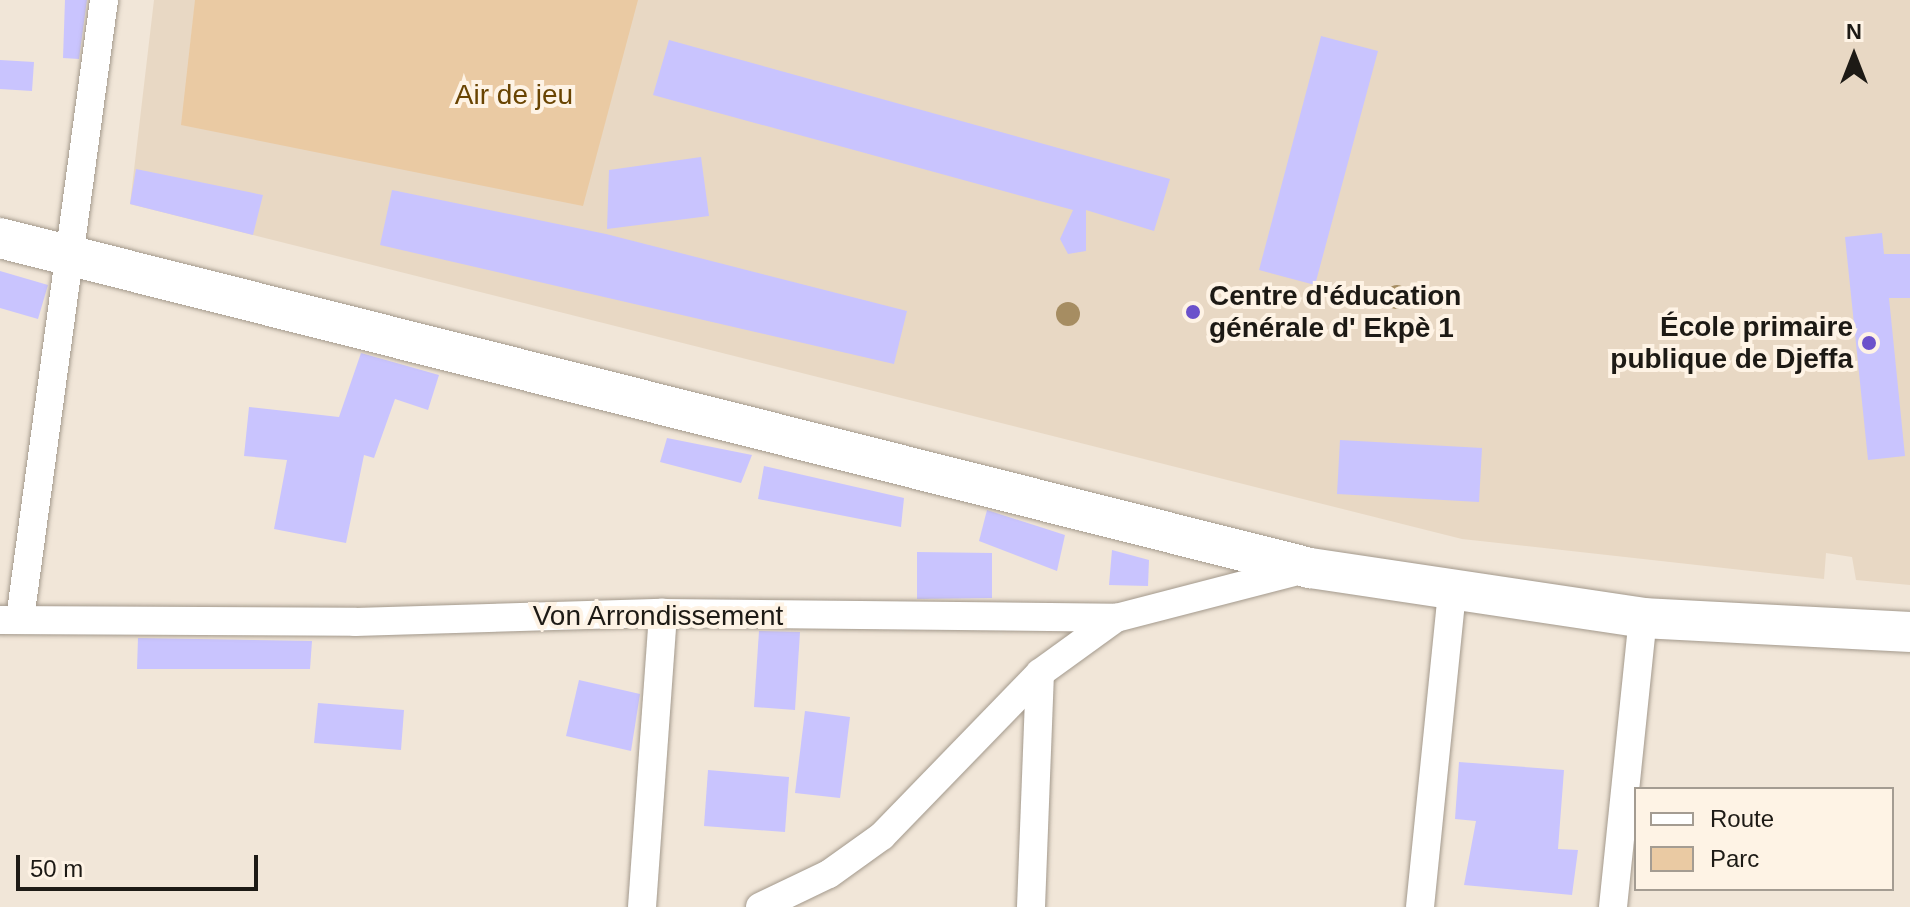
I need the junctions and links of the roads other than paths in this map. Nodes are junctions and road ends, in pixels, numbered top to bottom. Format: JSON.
{"nodes":[{"id":1,"x":104,"y":0,"type":"edge"},
{"id":2,"x":0,"y":238,"type":"edge"},
{"id":3,"x":66,"y":254,"type":"junction"},
{"id":4,"x":1310,"y":568,"type":"junction"},
{"id":5,"x":1452,"y":593,"type":"junction"},
{"id":6,"x":663,"y":613,"type":"junction"},
{"id":7,"x":1116,"y":618,"type":"junction"},
{"id":8,"x":1643,"y":618,"type":"junction"},
{"id":9,"x":10,"y":620,"type":"edge"},
{"id":10,"x":1910,"y":632,"type":"edge"},
{"id":11,"x":1040,"y":673,"type":"junction"},
{"id":12,"x":642,"y":907,"type":"edge"},
{"id":13,"x":760,"y":907,"type":"edge"},
{"id":14,"x":1031,"y":907,"type":"edge"},
{"id":15,"x":1420,"y":907,"type":"edge"},
{"id":16,"x":1613,"y":907,"type":"edge"}],
"edges":[{"from":1,"to":3,"type":"street"},
{"from":2,"to":3,"type":"street"},
{"from":3,"to":4,"type":"street"},
{"from":3,"to":9,"type":"street"},
{"from":4,"to":5,"type":"street"},
{"from":4,"to":7,"type":"street","name":"Von Arrondissement"},
{"from":5,"to":8,"type":"street"},
{"from":5,"to":15,"type":"street"},
{"from":6,"to":7,"type":"street","name":"Von Arrondissement"},
{"from":6,"to":9,"type":"street","name":"Von Arrondissement"},
{"from":6,"to":12,"type":"street"},
{"from":7,"to":11,"type":"street"},
{"from":8,"to":10,"type":"street"},
{"from":8,"to":16,"type":"street"},
{"from":11,"to":13,"type":"street"},
{"from":11,"to":14,"type":"street"}]}
